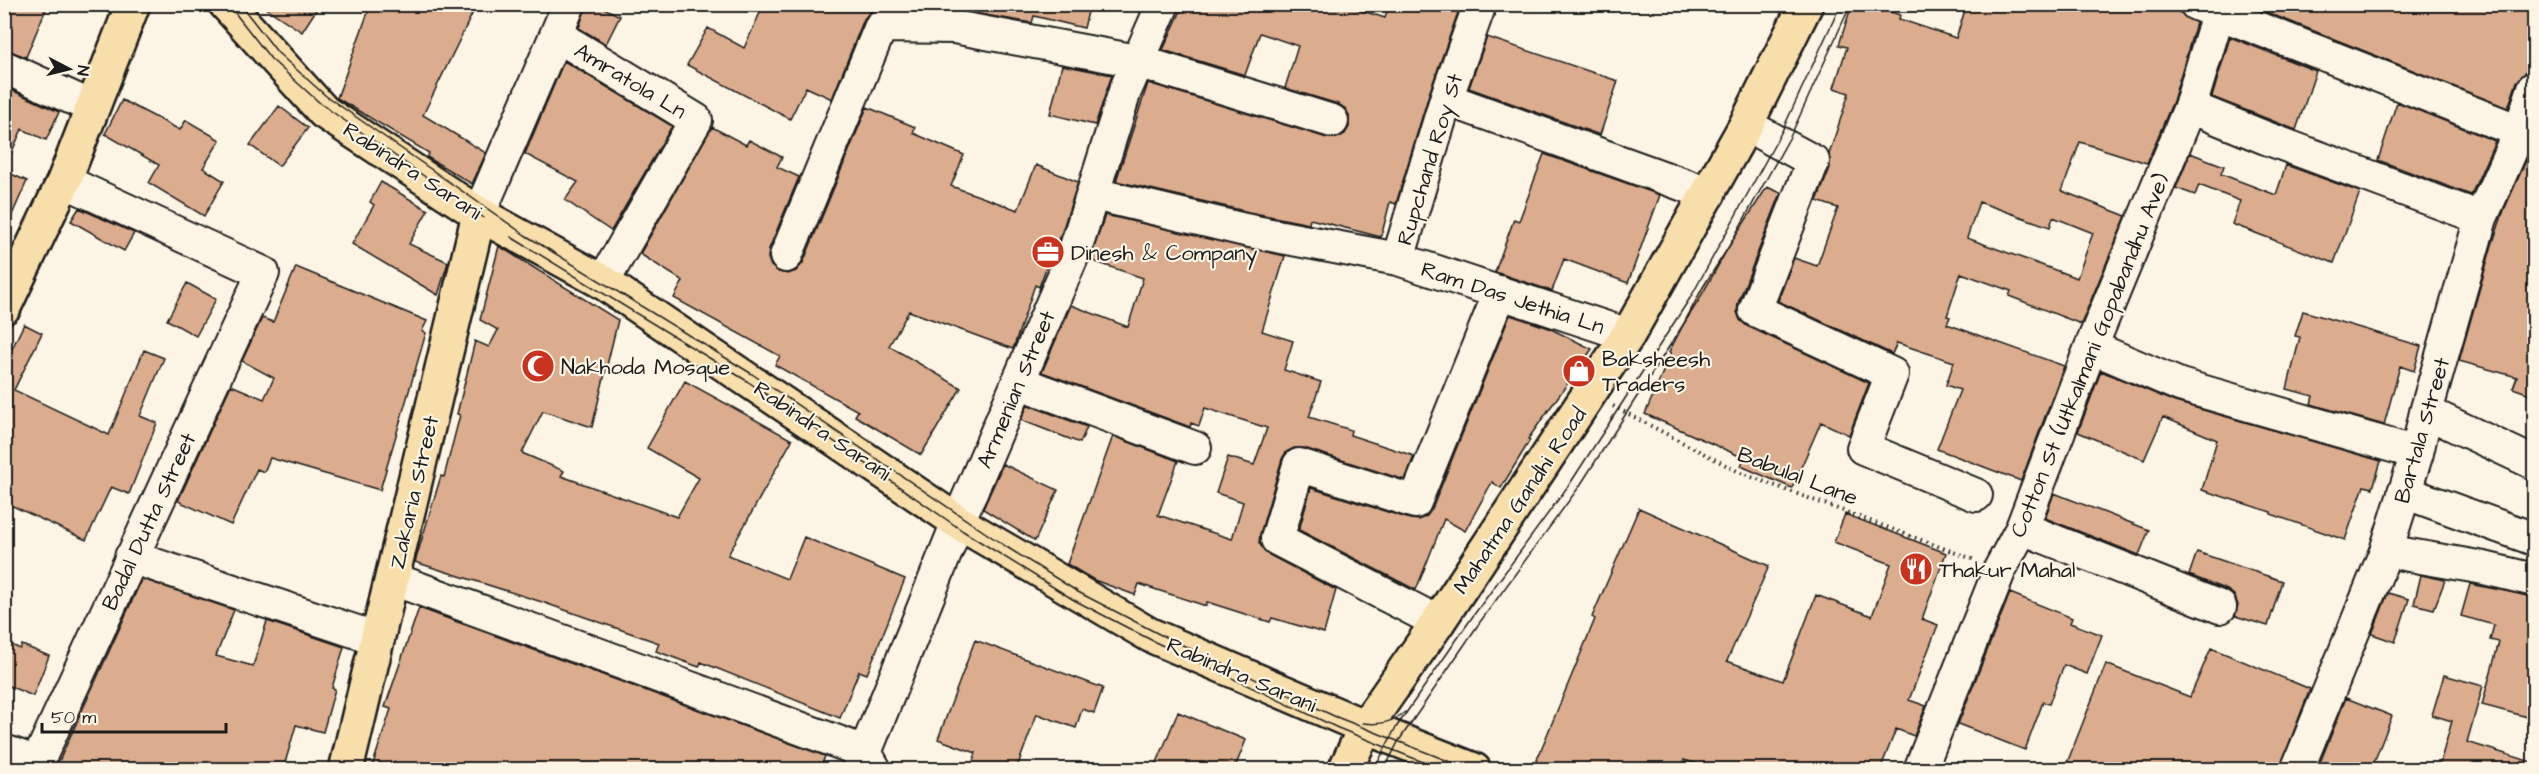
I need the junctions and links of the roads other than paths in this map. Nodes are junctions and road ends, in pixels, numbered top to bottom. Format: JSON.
{"nodes":[{"id":1,"x":133,"y":4,"type":"edge"},
{"id":2,"x":226,"y":4,"type":"edge"},
{"id":3,"x":569,"y":4,"type":"edge"},
{"id":4,"x":1163,"y":4,"type":"edge"},
{"id":5,"x":1480,"y":4,"type":"edge"},
{"id":6,"x":1806,"y":4,"type":"edge"},
{"id":7,"x":2212,"y":7,"type":"edge"},
{"id":8,"x":885,"y":15,"type":"edge"},
{"id":9,"x":556,"y":34,"type":"junction"},
{"id":10,"x":1137,"y":61,"type":"junction"},
{"id":11,"x":4,"y":67,"type":"edge"},
{"id":12,"x":2535,"y":88,"type":"edge"},
{"id":13,"x":1446,"y":99,"type":"junction"},
{"id":14,"x":92,"y":107,"type":"junction"},
{"id":15,"x":2190,"y":107,"type":"junction"},
{"id":16,"x":1332,"y":121,"type":"dead end"},
{"id":17,"x":1746,"y":125,"type":"junction"},
{"id":18,"x":2527,"y":134,"type":"edge"},
{"id":19,"x":64,"y":181,"type":"junction"},
{"id":20,"x":1094,"y":194,"type":"junction"},
{"id":21,"x":1709,"y":194,"type":"junction"},
{"id":22,"x":479,"y":214,"type":"junction"},
{"id":23,"x":2481,"y":218,"type":"junction"},
{"id":24,"x":786,"y":256,"type":"dead end"},
{"id":25,"x":1398,"y":259,"type":"junction"},
{"id":26,"x":603,"y":282,"type":"junction"},
{"id":27,"x":1500,"y":292,"type":"junction"},
{"id":28,"x":4,"y":307,"type":"edge"},
{"id":29,"x":1628,"y":335,"type":"junction"},
{"id":30,"x":2091,"y":347,"type":"junction"},
{"id":31,"x":1018,"y":382,"type":"junction"},
{"id":32,"x":2426,"y":412,"type":"junction"},
{"id":33,"x":1195,"y":448,"type":"dead end"},
{"id":34,"x":2417,"y":453,"type":"junction"},
{"id":35,"x":2535,"y":463,"type":"edge"},
{"id":36,"x":2404,"y":492,"type":"junction"},
{"id":37,"x":1976,"y":495,"type":"dead end"},
{"id":38,"x":958,"y":522,"type":"junction"},
{"id":39,"x":2022,"y":528,"type":"junction"},
{"id":40,"x":2535,"y":539,"type":"edge"},
{"id":41,"x":2386,"y":550,"type":"junction"},
{"id":42,"x":131,"y":557,"type":"junction"},
{"id":43,"x":393,"y":579,"type":"junction"},
{"id":44,"x":2535,"y":580,"type":"edge"},
{"id":45,"x":2220,"y":607,"type":"dead end"},
{"id":46,"x":1438,"y":622,"type":"junction"},
{"id":47,"x":378,"y":639,"type":"junction"},
{"id":48,"x":1365,"y":727,"type":"junction"},
{"id":49,"x":4,"y":751,"type":"edge"},
{"id":50,"x":866,"y":764,"type":"edge"},
{"id":51,"x":36,"y":766,"type":"edge"},
{"id":52,"x":346,"y":770,"type":"edge"},
{"id":53,"x":1345,"y":770,"type":"edge"},
{"id":54,"x":1474,"y":770,"type":"edge"},
{"id":55,"x":1920,"y":770,"type":"edge"},
{"id":56,"x":2297,"y":770,"type":"edge"}],
"edges":[{"from":1,"to":14,"type":"main road"},
{"from":2,"to":22,"type":"main road","name":"Rabindra Sarani"},
{"from":3,"to":9,"type":"street","name":"Amratola Ln"},
{"from":4,"to":10,"type":"street","name":"Armenian Street"},
{"from":5,"to":13,"type":"street","name":"Rupchand Roy St"},
{"from":6,"to":17,"type":"main road","name":"Mahatma Gandhi Road"},
{"from":7,"to":15,"type":"street","name":"Cotton St (Utkalmani Gopabandhu Ave)"},
{"from":7,"to":18,"type":"street"},
{"from":8,"to":10,"type":"street"},
{"from":8,"to":24,"type":"street"},
{"from":9,"to":22,"type":"street"},
{"from":9,"to":26,"type":"street","name":"Amratola Ln"},
{"from":10,"to":16,"type":"street"},
{"from":10,"to":20,"type":"street","name":"Armenian Street"},
{"from":11,"to":14,"type":"street"},
{"from":12,"to":18,"type":"street","name":"Bartala Street"},
{"from":13,"to":21,"type":"street"},
{"from":13,"to":25,"type":"street","name":"Rupchand Roy St"},
{"from":14,"to":19,"type":"main road"},
{"from":15,"to":23,"type":"street"},
{"from":15,"to":30,"type":"street","name":"Cotton St (Utkalmani Gopabandhu Ave)"},
{"from":17,"to":21,"type":"main road","name":"Mahatma Gandhi Road"},
{"from":17,"to":37,"type":"street"},
{"from":18,"to":23,"type":"street","name":"Bartala Street"},
{"from":19,"to":28,"type":"main road"},
{"from":19,"to":42,"type":"street","name":"Badal Dutta Street"},
{"from":20,"to":25,"type":"street","name":"Rupchand Roy St"},
{"from":20,"to":31,"type":"street","name":"Armenian Street"},
{"from":21,"to":29,"type":"main road","name":"Mahatma Gandhi Road"},
{"from":22,"to":26,"type":"main road","name":"Rabindra Sarani"},
{"from":22,"to":43,"type":"main road","name":"Zakaria Street"},
{"from":23,"to":32,"type":"street","name":"Bartala Street"},
{"from":25,"to":27,"type":"street","name":"Ram Das Jethia Ln"},
{"from":26,"to":38,"type":"main road","name":"Rabindra Sarani"},
{"from":27,"to":29,"type":"street","name":"Ram Das Jethia Ln"},
{"from":27,"to":46,"type":"street"},
{"from":29,"to":46,"type":"main road","name":"Mahatma Gandhi Road"},
{"from":30,"to":34,"type":"street"},
{"from":30,"to":39,"type":"street","name":"Cotton St (Utkalmani Gopabandhu Ave)"},
{"from":31,"to":33,"type":"street"},
{"from":31,"to":38,"type":"street","name":"Armenian Street"},
{"from":32,"to":34,"type":"street","name":"Bartala Street"},
{"from":32,"to":35,"type":"street"},
{"from":34,"to":36,"type":"street","name":"Bartala Street"},
{"from":36,"to":40,"type":"street"},
{"from":36,"to":41,"type":"street","name":"Bartala Street"},
{"from":38,"to":48,"type":"main road","name":"Rabindra Sarani"},
{"from":38,"to":50,"type":"street","name":"Armenian Street"},
{"from":39,"to":45,"type":"street"},
{"from":39,"to":55,"type":"street","name":"Cotton St (Utkalmani Gopabandhu Ave)"},
{"from":41,"to":44,"type":"street"},
{"from":41,"to":56,"type":"street","name":"Bartala Street"},
{"from":42,"to":47,"type":"street"},
{"from":42,"to":51,"type":"street","name":"Badal Dutta Street"},
{"from":43,"to":47,"type":"main road","name":"Zakaria Street"},
{"from":43,"to":50,"type":"street"},
{"from":46,"to":48,"type":"main road","name":"Mahatma Gandhi Road"},
{"from":47,"to":52,"type":"main road","name":"Zakaria Street"},
{"from":48,"to":53,"type":"main road","name":"Mahatma Gandhi Road"},
{"from":48,"to":54,"type":"main road","name":"Rabindra Sarani"},
{"from":49,"to":51,"type":"street"}]}
